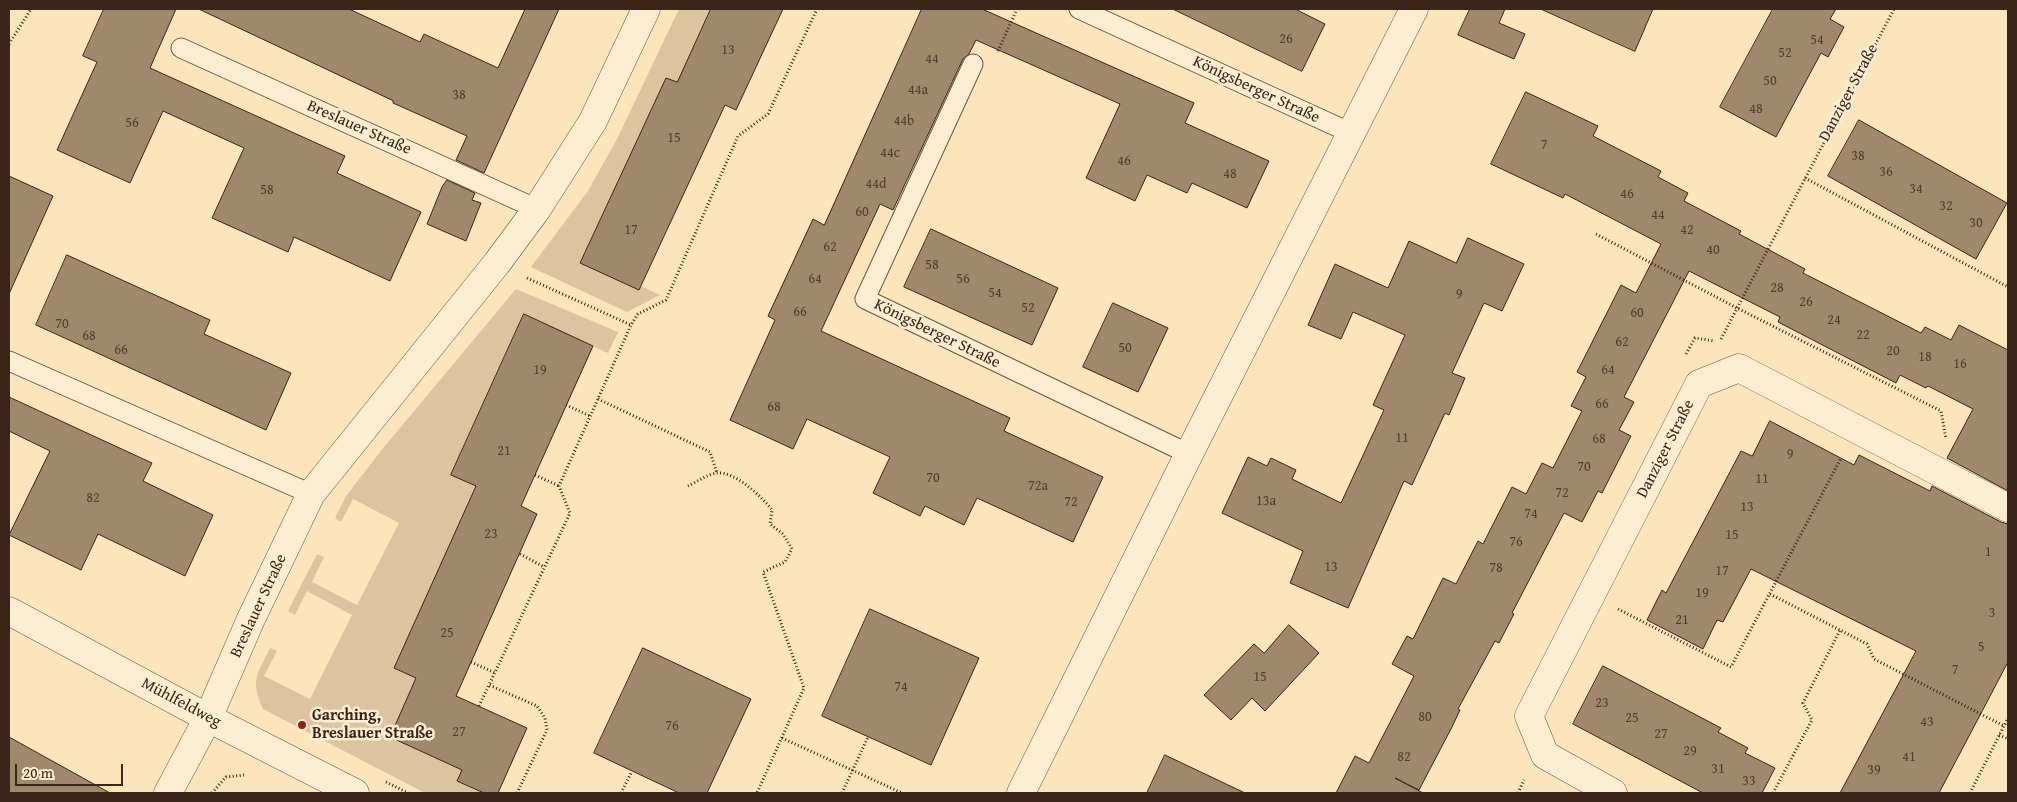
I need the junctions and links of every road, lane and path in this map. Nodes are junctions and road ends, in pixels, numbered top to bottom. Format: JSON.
{"nodes":[{"id":1,"x":31,"y":9,"type":"edge"},
{"id":2,"x":646,"y":9,"type":"edge"},
{"id":3,"x":817,"y":9,"type":"edge"},
{"id":4,"x":1017,"y":9,"type":"edge"},
{"id":5,"x":1079,"y":9,"type":"edge"},
{"id":6,"x":1414,"y":9,"type":"edge"},
{"id":7,"x":1894,"y":9,"type":"edge"},
{"id":8,"x":9,"y":44,"type":"edge"},
{"id":9,"x":181,"y":48,"type":"dead end"},
{"id":10,"x":973,"y":64,"type":"joint"},
{"id":11,"x":1351,"y":133,"type":"junction"},
{"id":12,"x":1805,"y":178,"type":"junction"},
{"id":13,"x":537,"y":209,"type":"junction"},
{"id":14,"x":1596,"y":234,"type":"dead end"},
{"id":15,"x":497,"y":263,"type":"junction"},
{"id":16,"x":2008,"y":288,"type":"edge"},
{"id":17,"x":1737,"y":308,"type":"junction"},
{"id":18,"x":631,"y":325,"type":"junction"},
{"id":19,"x":1720,"y":341,"type":"dead end"},
{"id":20,"x":9,"y":361,"type":"edge"},
{"id":21,"x":598,"y":399,"type":"junction"},
{"id":22,"x":566,"y":405,"type":"dead end"},
{"id":23,"x":590,"y":416,"type":"junction"},
{"id":24,"x":1947,"y":447,"type":"dead end"},
{"id":25,"x":1843,"y":453,"type":"dead end"},
{"id":26,"x":1189,"y":454,"type":"junction"},
{"id":27,"x":717,"y":473,"type":"junction"},
{"id":28,"x":535,"y":475,"type":"dead end"},
{"id":29,"x":559,"y":486,"type":"junction"},
{"id":30,"x":688,"y":486,"type":"dead end"},
{"id":31,"x":311,"y":494,"type":"junction"},
{"id":32,"x":2008,"y":508,"type":"edge"},
{"id":33,"x":520,"y":554,"type":"dead end"},
{"id":34,"x":544,"y":568,"type":"junction"},
{"id":35,"x":1592,"y":594,"type":"junction"},
{"id":36,"x":1770,"y":594,"type":"junction"},
{"id":37,"x":9,"y":611,"type":"edge"},
{"id":38,"x":1840,"y":630,"type":"junction"},
{"id":39,"x":471,"y":662,"type":"dead end"},
{"id":40,"x":495,"y":673,"type":"junction"},
{"id":41,"x":489,"y":684,"type":"junction"},
{"id":42,"x":479,"y":706,"type":"dead end"},
{"id":43,"x":208,"y":718,"type":"junction"},
{"id":44,"x":2008,"y":718,"type":"edge"},
{"id":45,"x":2004,"y":726,"type":"junction"},
{"id":46,"x":1999,"y":735,"type":"junction"},
{"id":47,"x":868,"y":737,"type":"dead end"},
{"id":48,"x":782,"y":738,"type":"junction"},
{"id":49,"x":2008,"y":739,"type":"edge"},
{"id":50,"x":853,"y":770,"type":"junction"},
{"id":51,"x":632,"y":771,"type":"dead end"},
{"id":52,"x":253,"y":775,"type":"dead end"},
{"id":53,"x":382,"y":780,"type":"dead end"},
{"id":54,"x":168,"y":793,"type":"edge"},
{"id":55,"x":212,"y":793,"type":"edge"},
{"id":56,"x":355,"y":793,"type":"edge"},
{"id":57,"x":408,"y":793,"type":"edge"},
{"id":58,"x":516,"y":793,"type":"edge"},
{"id":59,"x":621,"y":793,"type":"edge"},
{"id":60,"x":757,"y":793,"type":"edge"},
{"id":61,"x":842,"y":793,"type":"edge"},
{"id":62,"x":902,"y":793,"type":"edge"},
{"id":63,"x":1021,"y":793,"type":"edge"},
{"id":64,"x":1613,"y":793,"type":"edge"},
{"id":65,"x":1773,"y":793,"type":"edge"},
{"id":66,"x":1970,"y":793,"type":"edge"}],
"edges":[{"from":1,"to":8,"type":"path"},
{"from":2,"to":13,"type":"street","name":"Breslauer Straße"},
{"from":3,"to":18,"type":"path"},
{"from":4,"to":10,"type":"path"},
{"from":5,"to":11,"type":"lane","name":"Königsberger Straße"},
{"from":6,"to":11,"type":"street"},
{"from":7,"to":12,"type":"path","name":"Danziger Straße"},
{"from":9,"to":13,"type":"lane","name":"Breslauer Straße"},
{"from":10,"to":26,"type":"lane","name":"Königsberger Straße"},
{"from":11,"to":26,"type":"street"},
{"from":12,"to":16,"type":"path"},
{"from":12,"to":17,"type":"path","name":"Danziger Straße"},
{"from":13,"to":15,"type":"street","name":"Breslauer Straße"},
{"from":14,"to":17,"type":"path"},
{"from":15,"to":18,"type":"path"},
{"from":15,"to":31,"type":"street","name":"Breslauer Straße"},
{"from":17,"to":19,"type":"path","name":"Danziger Straße"},
{"from":17,"to":24,"type":"path"},
{"from":18,"to":21,"type":"path"},
{"from":20,"to":31,"type":"lane"},
{"from":21,"to":23,"type":"path"},
{"from":21,"to":27,"type":"path"},
{"from":22,"to":23,"type":"path"},
{"from":23,"to":29,"type":"path"},
{"from":25,"to":36,"type":"path"},
{"from":26,"to":63,"type":"street"},
{"from":27,"to":30,"type":"path"},
{"from":27,"to":48,"type":"path"},
{"from":28,"to":29,"type":"path"},
{"from":29,"to":34,"type":"path"},
{"from":31,"to":43,"type":"street","name":"Breslauer Straße"},
{"from":32,"to":35,"type":"street","name":"Danziger Straße"},
{"from":33,"to":34,"type":"path"},
{"from":34,"to":40,"type":"path"},
{"from":35,"to":36,"type":"path"},
{"from":35,"to":64,"type":"street","name":"Danziger Straße"},
{"from":36,"to":38,"type":"path"},
{"from":37,"to":43,"type":"street","name":"Mühlfeldweg"},
{"from":38,"to":45,"type":"path"},
{"from":38,"to":65,"type":"path"},
{"from":39,"to":40,"type":"path"},
{"from":40,"to":41,"type":"path"},
{"from":41,"to":42,"type":"path"},
{"from":41,"to":58,"type":"path"},
{"from":43,"to":54,"type":"street","name":"Breslauer Straße"},
{"from":43,"to":56,"type":"street","name":"Mühlfeldweg"},
{"from":44,"to":45,"type":"path"},
{"from":45,"to":46,"type":"path"},
{"from":46,"to":49,"type":"path"},
{"from":46,"to":66,"type":"path"},
{"from":47,"to":50,"type":"path"},
{"from":48,"to":50,"type":"path"},
{"from":48,"to":60,"type":"path"},
{"from":50,"to":61,"type":"path"},
{"from":50,"to":62,"type":"path"},
{"from":51,"to":59,"type":"path"},
{"from":52,"to":55,"type":"path"},
{"from":53,"to":57,"type":"path"}]}
